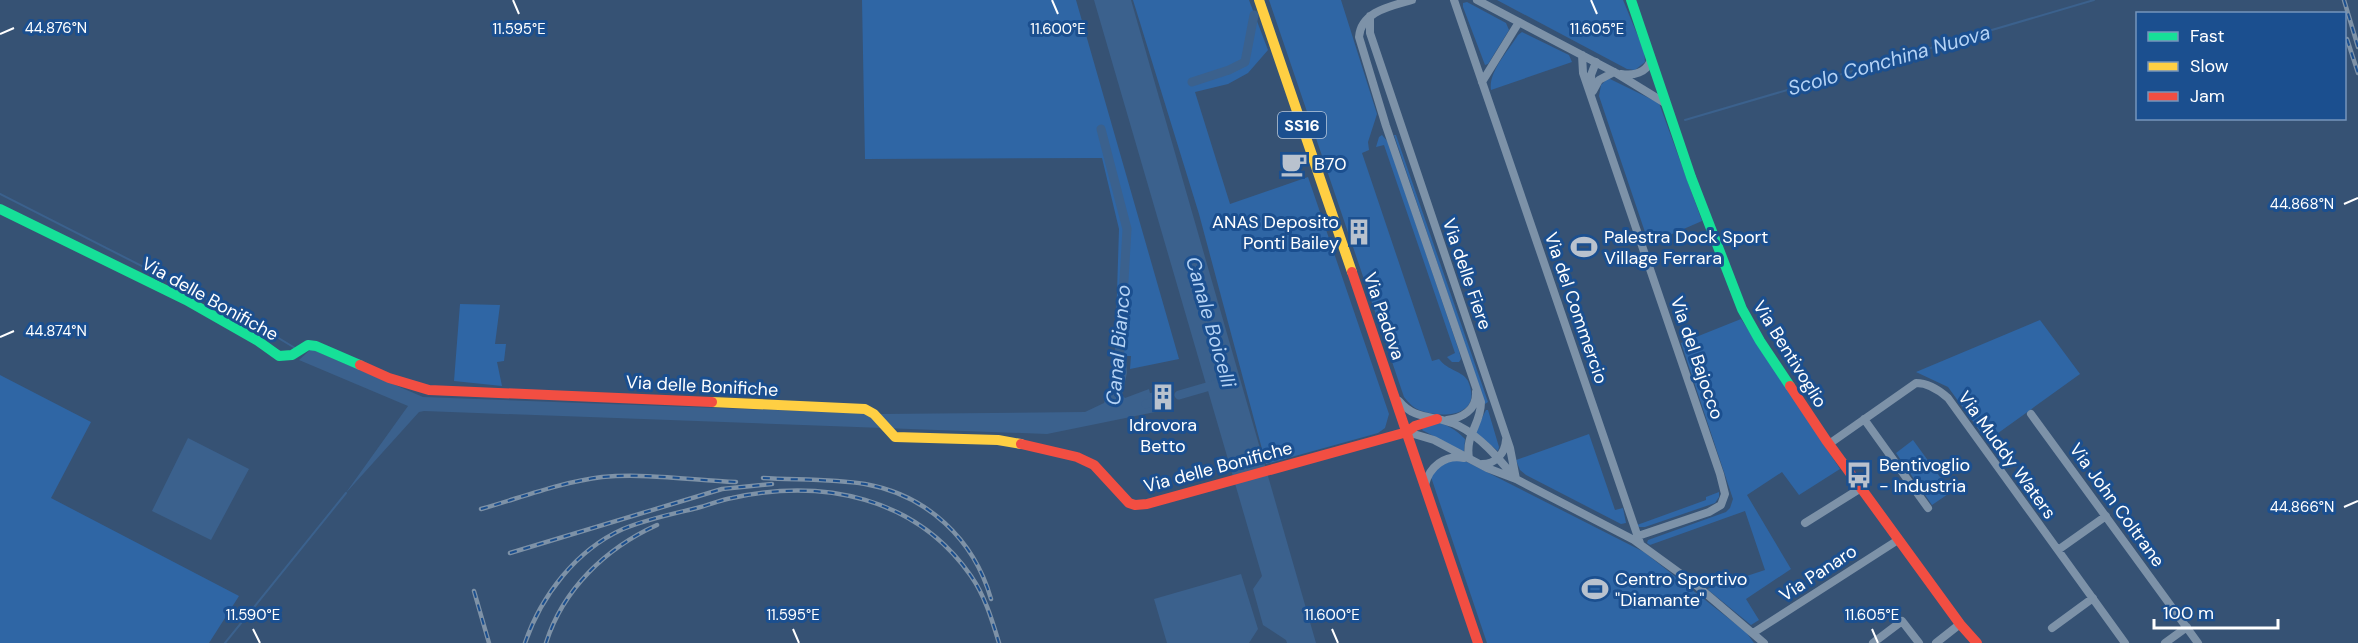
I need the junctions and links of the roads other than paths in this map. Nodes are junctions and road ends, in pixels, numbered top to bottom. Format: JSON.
{"nodes":[{"id":1,"x":1259,"y":0,"type":"edge"},
{"id":2,"x":1412,"y":0,"type":"edge"},
{"id":3,"x":1454,"y":0,"type":"edge"},
{"id":4,"x":1477,"y":0,"type":"edge"},
{"id":5,"x":1631,"y":0,"type":"edge"},
{"id":6,"x":1370,"y":16,"type":"junction"},
{"id":7,"x":1520,"y":22,"type":"junction"},
{"id":8,"x":1582,"y":55,"type":"junction"},
{"id":9,"x":1652,"y":60,"type":"junction"},
{"id":10,"x":1596,"y":62,"type":"junction"},
{"id":11,"x":1615,"y":72,"type":"junction"},
{"id":12,"x":1641,"y":72,"type":"junction"},
{"id":13,"x":1658,"y":79,"type":"junction"},
{"id":14,"x":1482,"y":82,"type":"junction"},
{"id":15,"x":1640,"y":88,"type":"junction"},
{"id":16,"x":1593,"y":93,"type":"junction"},
{"id":17,"x":1595,"y":102,"type":"junction"},
{"id":18,"x":1667,"y":105,"type":"junction"},
{"id":19,"x":1400,"y":122,"type":"junction"},
{"id":20,"x":1386,"y":126,"type":"junction"},
{"id":21,"x":0,"y":209,"type":"edge"},
{"id":22,"x":1476,"y":388,"type":"junction"},
{"id":23,"x":1395,"y":397,"type":"junction"},
{"id":24,"x":2031,"y":414,"type":"dead end"},
{"id":25,"x":1864,"y":419,"type":"junction"},
{"id":26,"x":1442,"y":420,"type":"junction"},
{"id":27,"x":1407,"y":432,"type":"junction"},
{"id":28,"x":1472,"y":434,"type":"junction"},
{"id":29,"x":1506,"y":435,"type":"junction"},
{"id":30,"x":1829,"y":444,"type":"junction"},
{"id":31,"x":1469,"y":458,"type":"junction"},
{"id":32,"x":1498,"y":459,"type":"junction"},
{"id":33,"x":1478,"y":464,"type":"junction"},
{"id":34,"x":1516,"y":479,"type":"junction"},
{"id":35,"x":1425,"y":486,"type":"junction"},
{"id":36,"x":1861,"y":489,"type":"junction"},
{"id":37,"x":1928,"y":508,"type":"dead end"},
{"id":38,"x":2106,"y":516,"type":"junction"},
{"id":39,"x":1805,"y":524,"type":"dead end"},
{"id":40,"x":1639,"y":540,"type":"junction"},
{"id":41,"x":1898,"y":540,"type":"junction"},
{"id":42,"x":2058,"y":550,"type":"junction"},
{"id":43,"x":2093,"y":598,"type":"junction"},
{"id":44,"x":1960,"y":624,"type":"junction"},
{"id":45,"x":2187,"y":627,"type":"junction"},
{"id":46,"x":2052,"y":628,"type":"dead end"},
{"id":47,"x":1753,"y":633,"type":"junction"},
{"id":48,"x":1478,"y":643,"type":"edge"},
{"id":49,"x":1764,"y":643,"type":"edge"},
{"id":50,"x":1873,"y":643,"type":"edge"},
{"id":51,"x":1919,"y":643,"type":"edge"},
{"id":52,"x":1936,"y":643,"type":"edge"},
{"id":53,"x":1966,"y":643,"type":"edge"},
{"id":54,"x":1977,"y":643,"type":"edge"},
{"id":55,"x":2125,"y":643,"type":"edge"},
{"id":56,"x":2165,"y":643,"type":"edge"},
{"id":57,"x":2198,"y":643,"type":"edge"}],
"edges":[{"from":1,"to":23,"type":"street","name":"Via Padova","number":"SS16"},
{"from":2,"to":6,"type":"street"},
{"from":3,"to":14,"type":"street","name":"Via del Commercio"},
{"from":4,"to":7,"type":"street"},
{"from":5,"to":9,"type":"street","name":"Via Bentivoglio"},
{"from":6,"to":19,"type":"street","name":"Via delle Fiere"},
{"from":6,"to":20,"type":"street","name":"Via delle Fiere"},
{"from":7,"to":8,"type":"street"},
{"from":7,"to":14,"type":"street"},
{"from":8,"to":10,"type":"street"},
{"from":8,"to":17,"type":"street","name":"Via del Bajocco"},
{"from":9,"to":12,"type":"street"},
{"from":9,"to":13,"type":"street","name":"Via Bentivoglio"},
{"from":10,"to":11,"type":"street"},
{"from":10,"to":16,"type":"street","name":"Via del Bajocco"},
{"from":11,"to":12,"type":"street"},
{"from":11,"to":15,"type":"street"},
{"from":11,"to":16,"type":"street"},
{"from":12,"to":13,"type":"street"},
{"from":13,"to":15,"type":"street"},
{"from":13,"to":18,"type":"street","name":"Via Bentivoglio"},
{"from":14,"to":40,"type":"street","name":"Via del Commercio"},
{"from":15,"to":18,"type":"street"},
{"from":16,"to":17,"type":"street","name":"Via del Bajocco"},
{"from":17,"to":40,"type":"street","name":"Via del Bajocco"},
{"from":18,"to":30,"type":"street","name":"Via Bentivoglio"},
{"from":19,"to":20,"type":"street"},
{"from":19,"to":29,"type":"street","name":"Via delle Fiere"},
{"from":20,"to":22,"type":"street","name":"Via delle Fiere"},
{"from":21,"to":27,"type":"street","name":"Via delle Bonifiche"},
{"from":22,"to":26,"type":"street"},
{"from":22,"to":28,"type":"street","name":"Via delle Fiere"},
{"from":23,"to":26,"type":"street"},
{"from":23,"to":27,"type":"street","name":"Via Padova","number":"SS16"},
{"from":24,"to":38,"type":"street","name":"Via John Coltrane"},
{"from":25,"to":30,"type":"street","name":"Via Muddy Waters"},
{"from":25,"to":37,"type":"street"},
{"from":25,"to":42,"type":"street","name":"Via Muddy Waters"},
{"from":26,"to":27,"type":"street","name":"Via delle Bonifiche"},
{"from":26,"to":28,"type":"street"},
{"from":27,"to":31,"type":"street"},
{"from":27,"to":35,"type":"street","name":"Via Padova","number":"SS16"},
{"from":28,"to":31,"type":"street","name":"Via delle Fiere"},
{"from":28,"to":32,"type":"street"},
{"from":29,"to":32,"type":"street"},
{"from":29,"to":34,"type":"street","name":"Via delle Fiere"},
{"from":30,"to":36,"type":"street","name":"Via Bentivoglio"},
{"from":31,"to":33,"type":"street"},
{"from":31,"to":35,"type":"street"},
{"from":32,"to":33,"type":"street"},
{"from":32,"to":34,"type":"street"},
{"from":33,"to":34,"type":"street"},
{"from":34,"to":40,"type":"street"},
{"from":35,"to":48,"type":"street","name":"Via Padova","number":"SS16"},
{"from":36,"to":39,"type":"street"},
{"from":36,"to":41,"type":"street","name":"Via Bentivoglio"},
{"from":38,"to":42,"type":"street"},
{"from":38,"to":45,"type":"street","name":"Via John Coltrane"},
{"from":40,"to":47,"type":"street"},
{"from":41,"to":44,"type":"street","name":"Via Bentivoglio"},
{"from":41,"to":47,"type":"street","name":"Via Panaro"},
{"from":42,"to":43,"type":"street","name":"Via Muddy Waters"},
{"from":43,"to":46,"type":"street"},
{"from":43,"to":55,"type":"street","name":"Via Muddy Waters"},
{"from":44,"to":52,"type":"street"},
{"from":44,"to":53,"type":"street","name":"Via Bentivoglio"},
{"from":44,"to":54,"type":"street","name":"Via Bentivoglio"},
{"from":45,"to":56,"type":"street"},
{"from":45,"to":57,"type":"street","name":"Via John Coltrane"},
{"from":47,"to":49,"type":"street"},
{"from":50,"to":51,"type":"street"}]}
